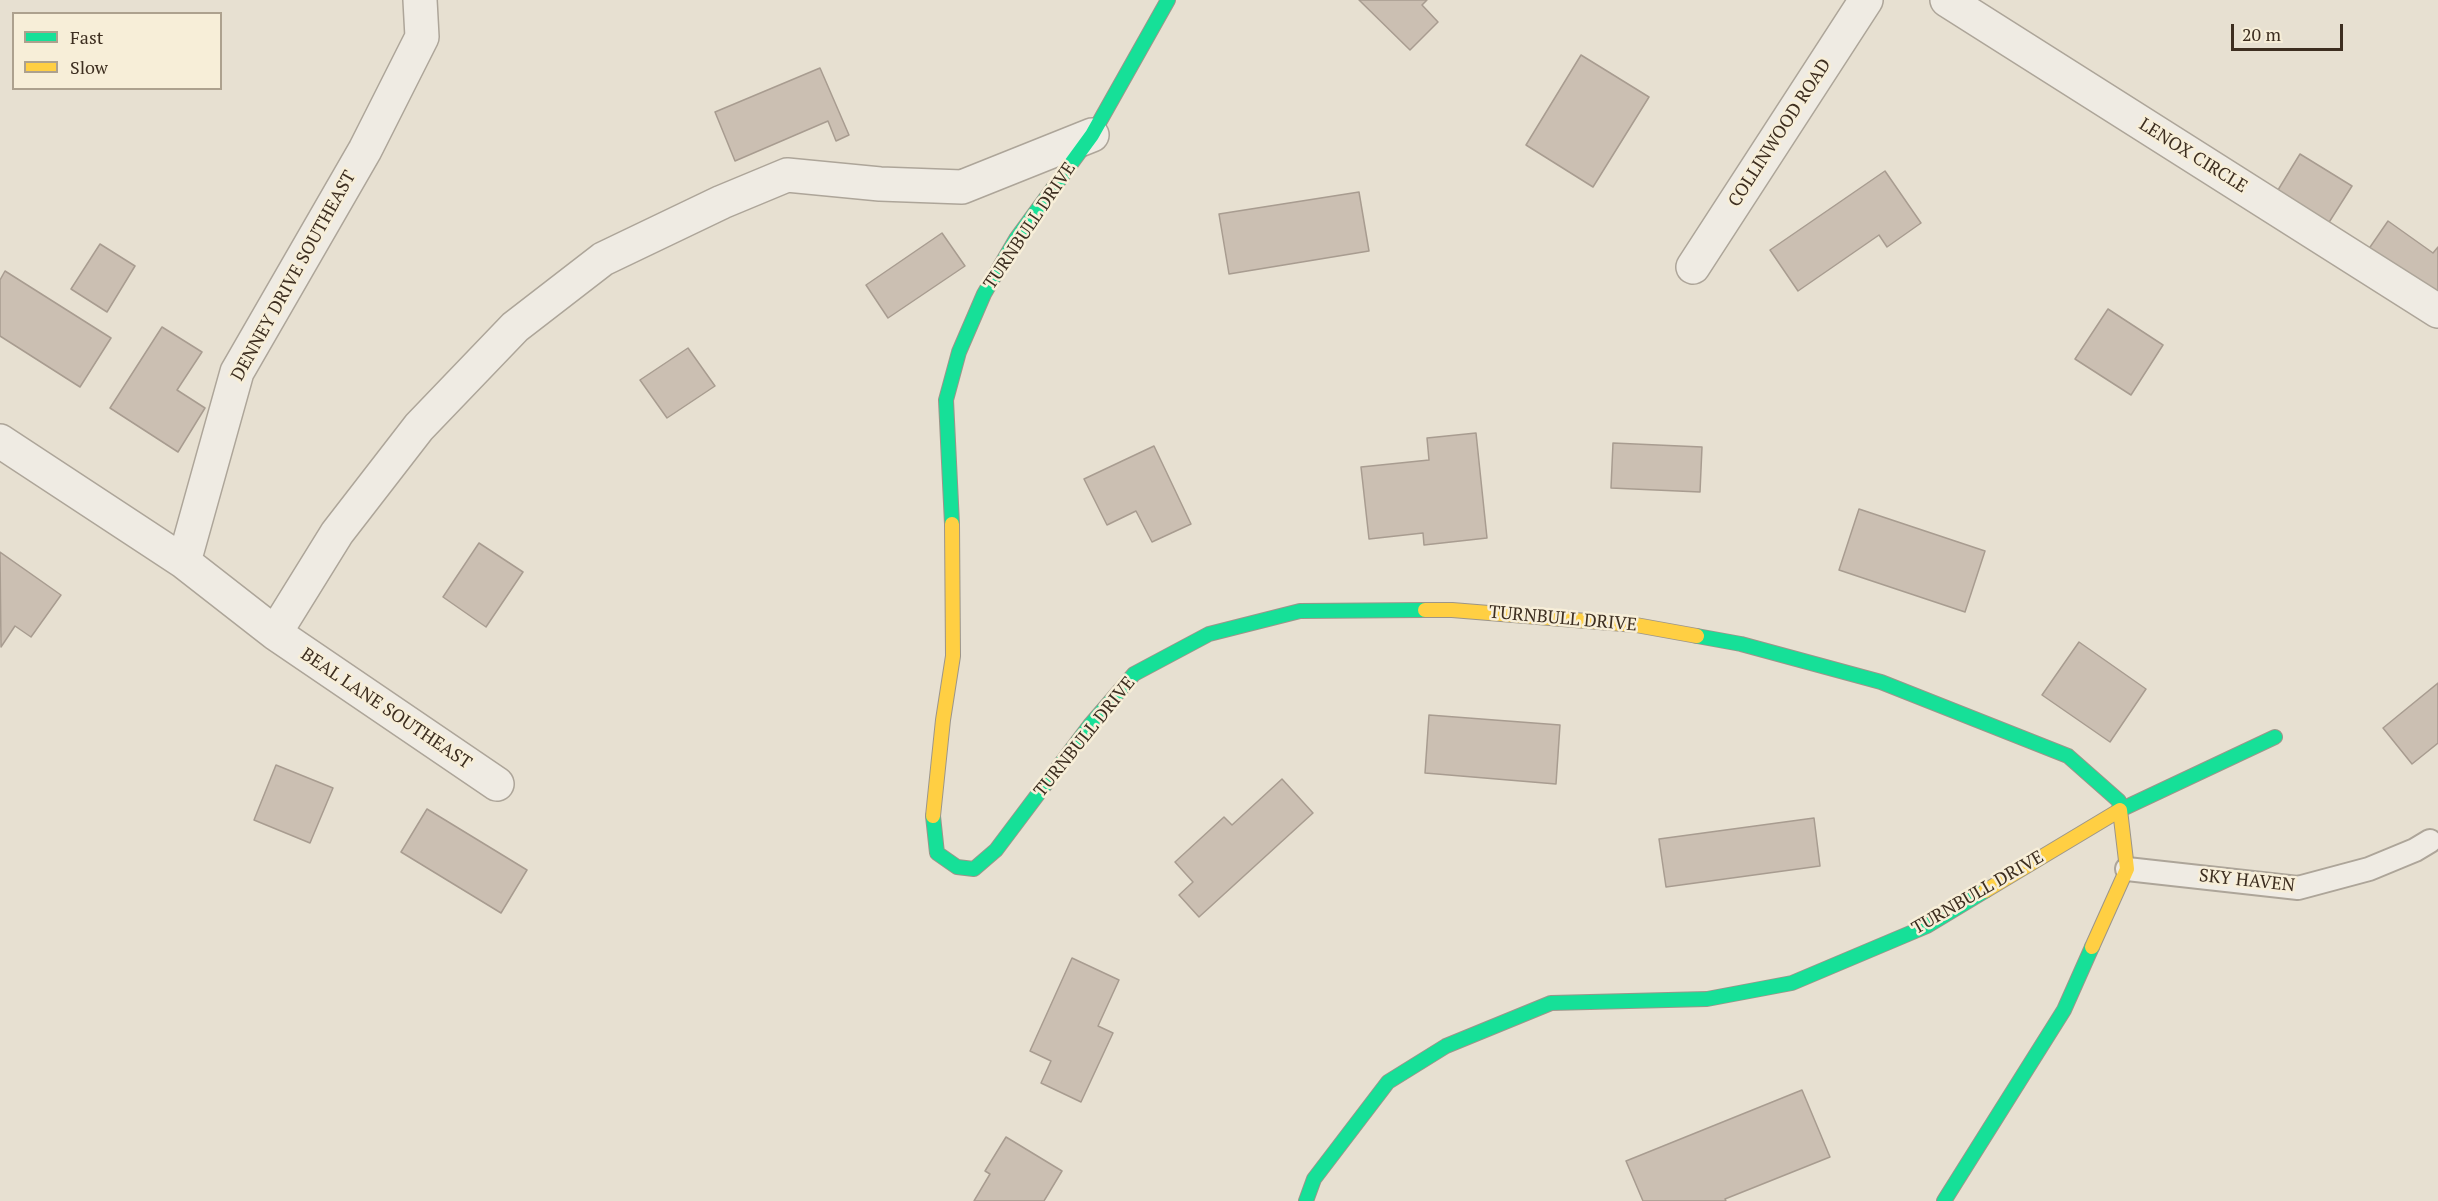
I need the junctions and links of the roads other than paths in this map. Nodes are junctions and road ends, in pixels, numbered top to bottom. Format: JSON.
{"nodes":[{"id":1,"x":420,"y":0,"type":"edge"},
{"id":2,"x":1168,"y":0,"type":"edge"},
{"id":3,"x":1866,"y":0,"type":"edge"},
{"id":4,"x":1947,"y":0,"type":"edge"},
{"id":5,"x":1092,"y":135,"type":"junction"},
{"id":6,"x":1693,"y":267,"type":"dead end"},
{"id":7,"x":2438,"y":311,"type":"edge"},
{"id":8,"x":0,"y":441,"type":"edge"},
{"id":9,"x":184,"y":562,"type":"junction"},
{"id":10,"x":275,"y":633,"type":"junction"},
{"id":11,"x":2275,"y":737,"type":"dead end"},
{"id":12,"x":497,"y":784,"type":"dead end"},
{"id":13,"x":2120,"y":810,"type":"junction"},
{"id":14,"x":2430,"y":841,"type":"dead end"},
{"id":15,"x":2127,"y":869,"type":"junction"},
{"id":16,"x":1306,"y":1201,"type":"edge"},
{"id":17,"x":1944,"y":1201,"type":"edge"}],
"edges":[{"from":1,"to":9,"type":"street","name":"DENNEY DRIVE SOUTHEAST"},
{"from":2,"to":5,"type":"street","name":"TURNBULL DRIVE"},
{"from":3,"to":6,"type":"street","name":"COLLINWOOD ROAD"},
{"from":4,"to":7,"type":"street","name":"LENOX CIRCLE"},
{"from":5,"to":10,"type":"street"},
{"from":5,"to":13,"type":"street","name":"TURNBULL DRIVE"},
{"from":8,"to":9,"type":"street","name":"BEAL LANE SOUTHEAST"},
{"from":9,"to":10,"type":"street","name":"BEAL LANE SOUTHEAST"},
{"from":10,"to":12,"type":"street","name":"BEAL LANE SOUTHEAST"},
{"from":11,"to":13,"type":"street","name":"TURNBULL DRIVE"},
{"from":13,"to":15,"type":"street","name":"TURNBULL DRIVE"},
{"from":13,"to":16,"type":"street","name":"TURNBULL DRIVE"},
{"from":14,"to":15,"type":"lane","name":"SKY HAVEN"},
{"from":15,"to":17,"type":"street"}]}
